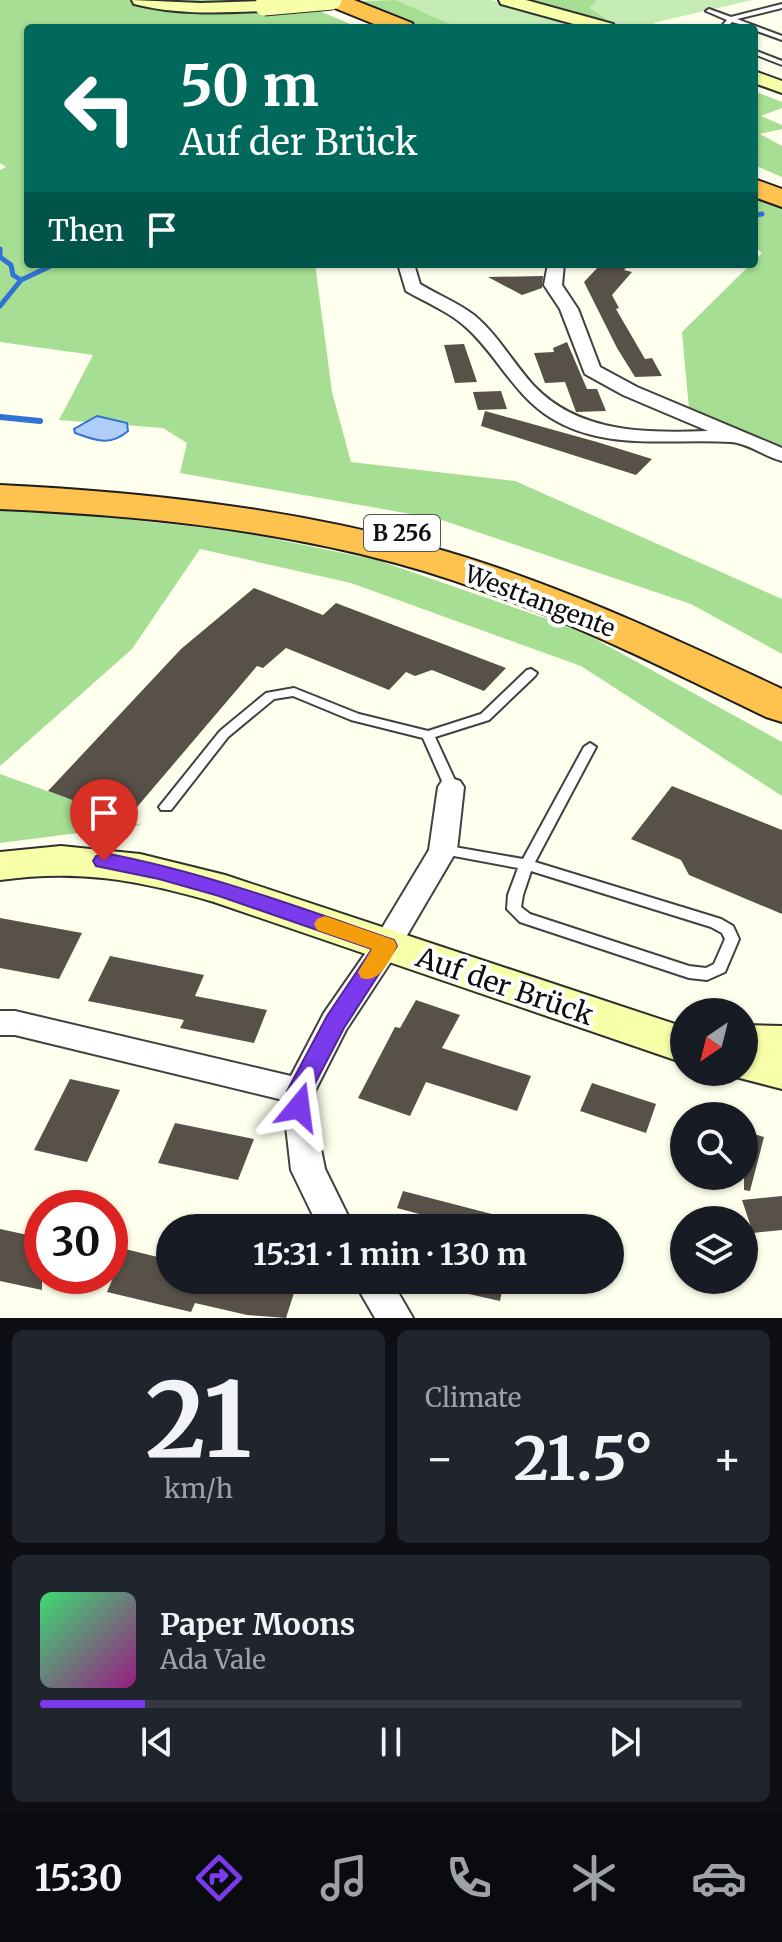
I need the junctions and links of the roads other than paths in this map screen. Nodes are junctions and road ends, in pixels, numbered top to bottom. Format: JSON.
{"nodes":[{"id":1,"x":140,"y":0,"type":"edge"},
{"id":2,"x":304,"y":0,"type":"edge"},
{"id":3,"x":334,"y":0,"type":"edge"},
{"id":4,"x":507,"y":0,"type":"edge"},
{"id":5,"x":782,"y":6,"type":"edge"},
{"id":6,"x":709,"y":11,"type":"dead end"},
{"id":7,"x":731,"y":19,"type":"junction"},
{"id":8,"x":362,"y":24,"type":"edge"},
{"id":9,"x":394,"y":24,"type":"edge"},
{"id":10,"x":593,"y":24,"type":"edge"},
{"id":11,"x":727,"y":24,"type":"edge"},
{"id":12,"x":744,"y":24,"type":"edge"},
{"id":13,"x":758,"y":29,"type":"edge"},
{"id":14,"x":782,"y":38,"type":"edge"},
{"id":15,"x":758,"y":54,"type":"edge"},
{"id":16,"x":782,"y":63,"type":"edge"},
{"id":17,"x":758,"y":78,"type":"edge"},
{"id":18,"x":782,"y":87,"type":"edge"},
{"id":19,"x":758,"y":175,"type":"edge"},
{"id":20,"x":782,"y":184,"type":"edge"},
{"id":21,"x":758,"y":189,"type":"edge"},
{"id":22,"x":782,"y":199,"type":"edge"},
{"id":23,"x":407,"y":268,"type":"edge"},
{"id":24,"x":555,"y":268,"type":"edge"},
{"id":25,"x":732,"y":436,"type":"junction"},
{"id":26,"x":782,"y":455,"type":"edge"},
{"id":27,"x":0,"y":479,"type":"edge"},
{"id":28,"x":0,"y":497,"type":"edge"},
{"id":29,"x":531,"y":673,"type":"dead end"},
{"id":30,"x":782,"y":676,"type":"edge"},
{"id":31,"x":782,"y":707,"type":"edge"},
{"id":32,"x":428,"y":735,"type":"junction"},
{"id":33,"x":590,"y":747,"type":"dead end"},
{"id":34,"x":451,"y":787,"type":"joint"},
{"id":35,"x":166,"y":807,"type":"dead end"},
{"id":36,"x":443,"y":850,"type":"junction"},
{"id":37,"x":527,"y":865,"type":"junction"},
{"id":38,"x":0,"y":866,"type":"edge"},
{"id":39,"x":386,"y":946,"type":"junction"},
{"id":40,"x":0,"y":1023,"type":"edge"},
{"id":41,"x":670,"y":1039,"type":"edge"},
{"id":42,"x":758,"y":1043,"type":"edge"},
{"id":43,"x":782,"y":1044,"type":"edge"},
{"id":44,"x":758,"y":1065,"type":"edge"},
{"id":45,"x":782,"y":1071,"type":"edge"},
{"id":46,"x":299,"y":1091,"type":"junction"},
{"id":47,"x":330,"y":1214,"type":"edge"},
{"id":48,"x":380,"y":1294,"type":"edge"},
{"id":49,"x":395,"y":1318,"type":"edge"}],
"edges":[{"from":1,"to":3,"type":"main road","bridge":true},
{"from":2,"to":8,"type":"highway"},
{"from":3,"to":9,"type":"highway"},
{"from":4,"to":10,"type":"main road"},
{"from":5,"to":7,"type":"lane"},
{"from":6,"to":7,"type":"lane"},
{"from":7,"to":11,"type":"lane"},
{"from":7,"to":12,"type":"lane"},
{"from":13,"to":14,"type":"lane"},
{"from":15,"to":16,"type":"lane"},
{"from":17,"to":18,"type":"main road"},
{"from":19,"to":20,"type":"highway"},
{"from":21,"to":22,"type":"highway"},
{"from":23,"to":25,"type":"street"},
{"from":24,"to":25,"type":"street"},
{"from":25,"to":26,"type":"street"},
{"from":27,"to":30,"type":"highway","name":"Westtangente","number":"B 256"},
{"from":28,"to":31,"type":"highway","name":"Westtangente","number":"B 256"},
{"from":29,"to":32,"type":"lane"},
{"from":32,"to":34,"type":"lane"},
{"from":32,"to":35,"type":"lane"},
{"from":33,"to":37,"type":"lane"},
{"from":34,"to":36,"type":"street"},
{"from":36,"to":37,"type":"lane"},
{"from":36,"to":39,"type":"street"},
{"from":37,"to":37,"type":"lane"},
{"from":38,"to":39,"type":"main road","name":"Auf der Brück"},
{"from":39,"to":41,"type":"main road","name":"Auf der Brück"},
{"from":39,"to":46,"type":"street"},
{"from":40,"to":46,"type":"street"},
{"from":42,"to":43,"type":"main road"},
{"from":44,"to":45,"type":"main road"},
{"from":46,"to":47,"type":"street"},
{"from":48,"to":49,"type":"street"}]}
